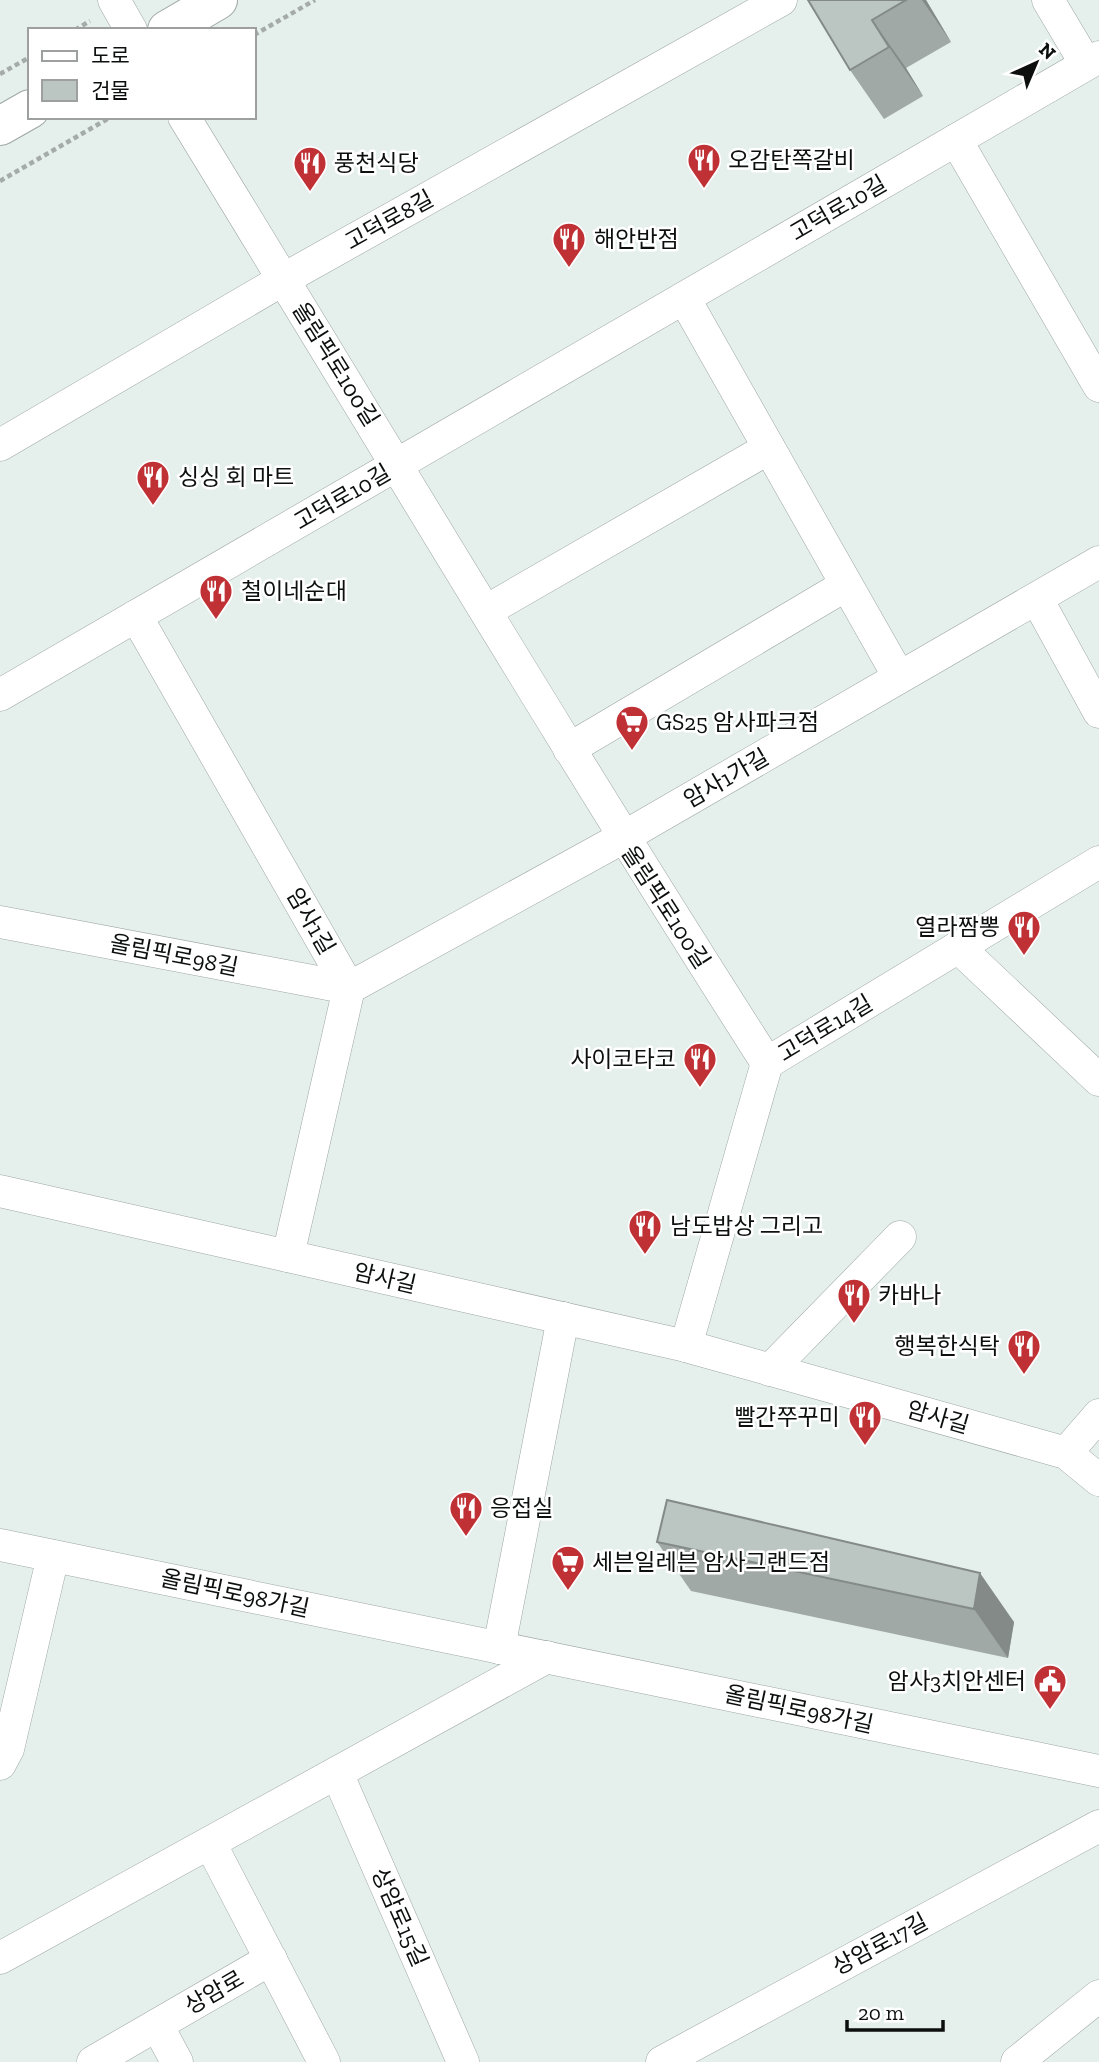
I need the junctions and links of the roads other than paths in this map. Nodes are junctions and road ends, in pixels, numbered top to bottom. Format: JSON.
{"nodes":[{"id":1,"x":114,"y":0,"type":"edge"},
{"id":2,"x":218,"y":0,"type":"edge"},
{"id":3,"x":780,"y":0,"type":"edge"},
{"id":4,"x":1048,"y":0,"type":"edge"},
{"id":5,"x":130,"y":28,"type":"edge"},
{"id":6,"x":170,"y":28,"type":"edge"},
{"id":7,"x":1093,"y":60,"type":"edge"},
{"id":8,"x":28,"y":110,"type":"edge"},
{"id":9,"x":185,"y":119,"type":"edge"},
{"id":10,"x":0,"y":126,"type":"edge"},
{"id":11,"x":956,"y":140,"type":"junction"},
{"id":12,"x":284,"y":279,"type":"junction"},
{"id":13,"x":684,"y":298,"type":"junction"},
{"id":14,"x":1099,"y":386,"type":"edge"},
{"id":15,"x":0,"y":445,"type":"edge"},
{"id":16,"x":769,"y":448,"type":"junction"},
{"id":17,"x":398,"y":464,"type":"junction"},
{"id":18,"x":1099,"y":562,"type":"edge"},
{"id":19,"x":846,"y":585,"type":"junction"},
{"id":20,"x":1037,"y":599,"type":"junction"},
{"id":21,"x":486,"y":611,"type":"junction"},
{"id":22,"x":136,"y":616,"type":"junction"},
{"id":23,"x":899,"y":677,"type":"junction"},
{"id":24,"x":0,"y":695,"type":"edge"},
{"id":25,"x":1099,"y":712,"type":"edge"},
{"id":26,"x":569,"y":749,"type":"junction"},
{"id":27,"x":622,"y":838,"type":"junction"},
{"id":28,"x":1099,"y":862,"type":"edge"},
{"id":29,"x":0,"y":922,"type":"edge"},
{"id":30,"x":958,"y":947,"type":"junction"},
{"id":31,"x":349,"y":988,"type":"junction"},
{"id":32,"x":766,"y":1063,"type":"junction"},
{"id":33,"x":1098,"y":1076,"type":"edge"},
{"id":34,"x":0,"y":1191,"type":"edge"},
{"id":35,"x":900,"y":1237,"type":"dead end"},
{"id":36,"x":288,"y":1256,"type":"junction"},
{"id":37,"x":563,"y":1318,"type":"junction"},
{"id":38,"x":686,"y":1346,"type":"junction"},
{"id":39,"x":770,"y":1370,"type":"junction"},
{"id":40,"x":1099,"y":1415,"type":"edge"},
{"id":41,"x":1066,"y":1453,"type":"junction"},
{"id":42,"x":1099,"y":1480,"type":"edge"},
{"id":43,"x":0,"y":1545,"type":"edge"},
{"id":44,"x":53,"y":1556,"type":"junction"},
{"id":45,"x":499,"y":1648,"type":"junction"},
{"id":46,"x":547,"y":1657,"type":"junction"},
{"id":47,"x":0,"y":1764,"type":"edge"},
{"id":48,"x":1099,"y":1771,"type":"edge"},
{"id":49,"x":338,"y":1773,"type":"junction"},
{"id":50,"x":1099,"y":1826,"type":"edge"},
{"id":51,"x":210,"y":1843,"type":"junction"},
{"id":52,"x":0,"y":1958,"type":"edge"},
{"id":53,"x":271,"y":1959,"type":"junction"},
{"id":54,"x":1099,"y":1996,"type":"edge"},
{"id":55,"x":157,"y":2025,"type":"junction"},
{"id":56,"x":93,"y":2062,"type":"edge"},
{"id":57,"x":177,"y":2062,"type":"edge"},
{"id":58,"x":324,"y":2062,"type":"edge"},
{"id":59,"x":463,"y":2062,"type":"edge"},
{"id":60,"x":662,"y":2062,"type":"edge"},
{"id":61,"x":1017,"y":2062,"type":"edge"}],
"edges":[{"from":1,"to":5,"type":"street"},
{"from":2,"to":6,"type":"main road"},
{"from":3,"to":12,"type":"street","name":"고덕로8길"},
{"from":4,"to":7,"type":"street"},
{"from":7,"to":11,"type":"street","name":"고덕로10길"},
{"from":8,"to":10,"type":"main road"},
{"from":9,"to":12,"type":"street","name":"올림픽로100길"},
{"from":11,"to":13,"type":"street","name":"고덕로10길"},
{"from":11,"to":14,"type":"street"},
{"from":12,"to":15,"type":"street","name":"고덕로8길"},
{"from":12,"to":17,"type":"street","name":"올림픽로100길"},
{"from":13,"to":16,"type":"street"},
{"from":13,"to":17,"type":"street","name":"고덕로10길"},
{"from":16,"to":19,"type":"street"},
{"from":16,"to":21,"type":"street"},
{"from":17,"to":21,"type":"street","name":"올림픽로100길"},
{"from":17,"to":22,"type":"street","name":"고덕로10길"},
{"from":18,"to":20,"type":"street","name":"암사1가길"},
{"from":19,"to":23,"type":"street"},
{"from":19,"to":26,"type":"street"},
{"from":20,"to":23,"type":"street","name":"암사1가길"},
{"from":20,"to":25,"type":"street"},
{"from":21,"to":26,"type":"street","name":"올림픽로100길"},
{"from":22,"to":24,"type":"street","name":"고덕로10길"},
{"from":22,"to":31,"type":"street","name":"암사1길"},
{"from":23,"to":27,"type":"street","name":"암사1가길"},
{"from":26,"to":27,"type":"street","name":"올림픽로100길"},
{"from":27,"to":31,"type":"street","name":"암사1가길"},
{"from":27,"to":32,"type":"street","name":"올림픽로100길"},
{"from":28,"to":30,"type":"street","name":"고덕로14길"},
{"from":29,"to":31,"type":"street","name":"올림픽로98길"},
{"from":30,"to":32,"type":"street","name":"고덕로14길"},
{"from":30,"to":33,"type":"street"},
{"from":31,"to":36,"type":"street"},
{"from":32,"to":38,"type":"street","name":"고덕로14길"},
{"from":34,"to":36,"type":"street","name":"암사길"},
{"from":35,"to":39,"type":"street"},
{"from":36,"to":37,"type":"street","name":"암사길"},
{"from":37,"to":38,"type":"street","name":"암사길"},
{"from":37,"to":45,"type":"street"},
{"from":38,"to":39,"type":"street","name":"암사길"},
{"from":39,"to":41,"type":"street","name":"암사길"},
{"from":40,"to":41,"type":"street"},
{"from":41,"to":42,"type":"street","name":"암사길"},
{"from":43,"to":44,"type":"street","name":"올림픽로98가길"},
{"from":44,"to":45,"type":"street","name":"올림픽로98가길"},
{"from":44,"to":47,"type":"street"},
{"from":45,"to":46,"type":"street","name":"올림픽로98가길"},
{"from":46,"to":48,"type":"street","name":"올림픽로98가길"},
{"from":46,"to":49,"type":"street"},
{"from":49,"to":51,"type":"street"},
{"from":49,"to":59,"type":"street","name":"상암로15길"},
{"from":50,"to":60,"type":"street","name":"상암로17길"},
{"from":51,"to":52,"type":"street"},
{"from":51,"to":53,"type":"street"},
{"from":53,"to":55,"type":"street","name":"상암로"},
{"from":53,"to":58,"type":"street"},
{"from":54,"to":61,"type":"street"},
{"from":55,"to":56,"type":"street","name":"상암로"},
{"from":55,"to":57,"type":"street"}]}
